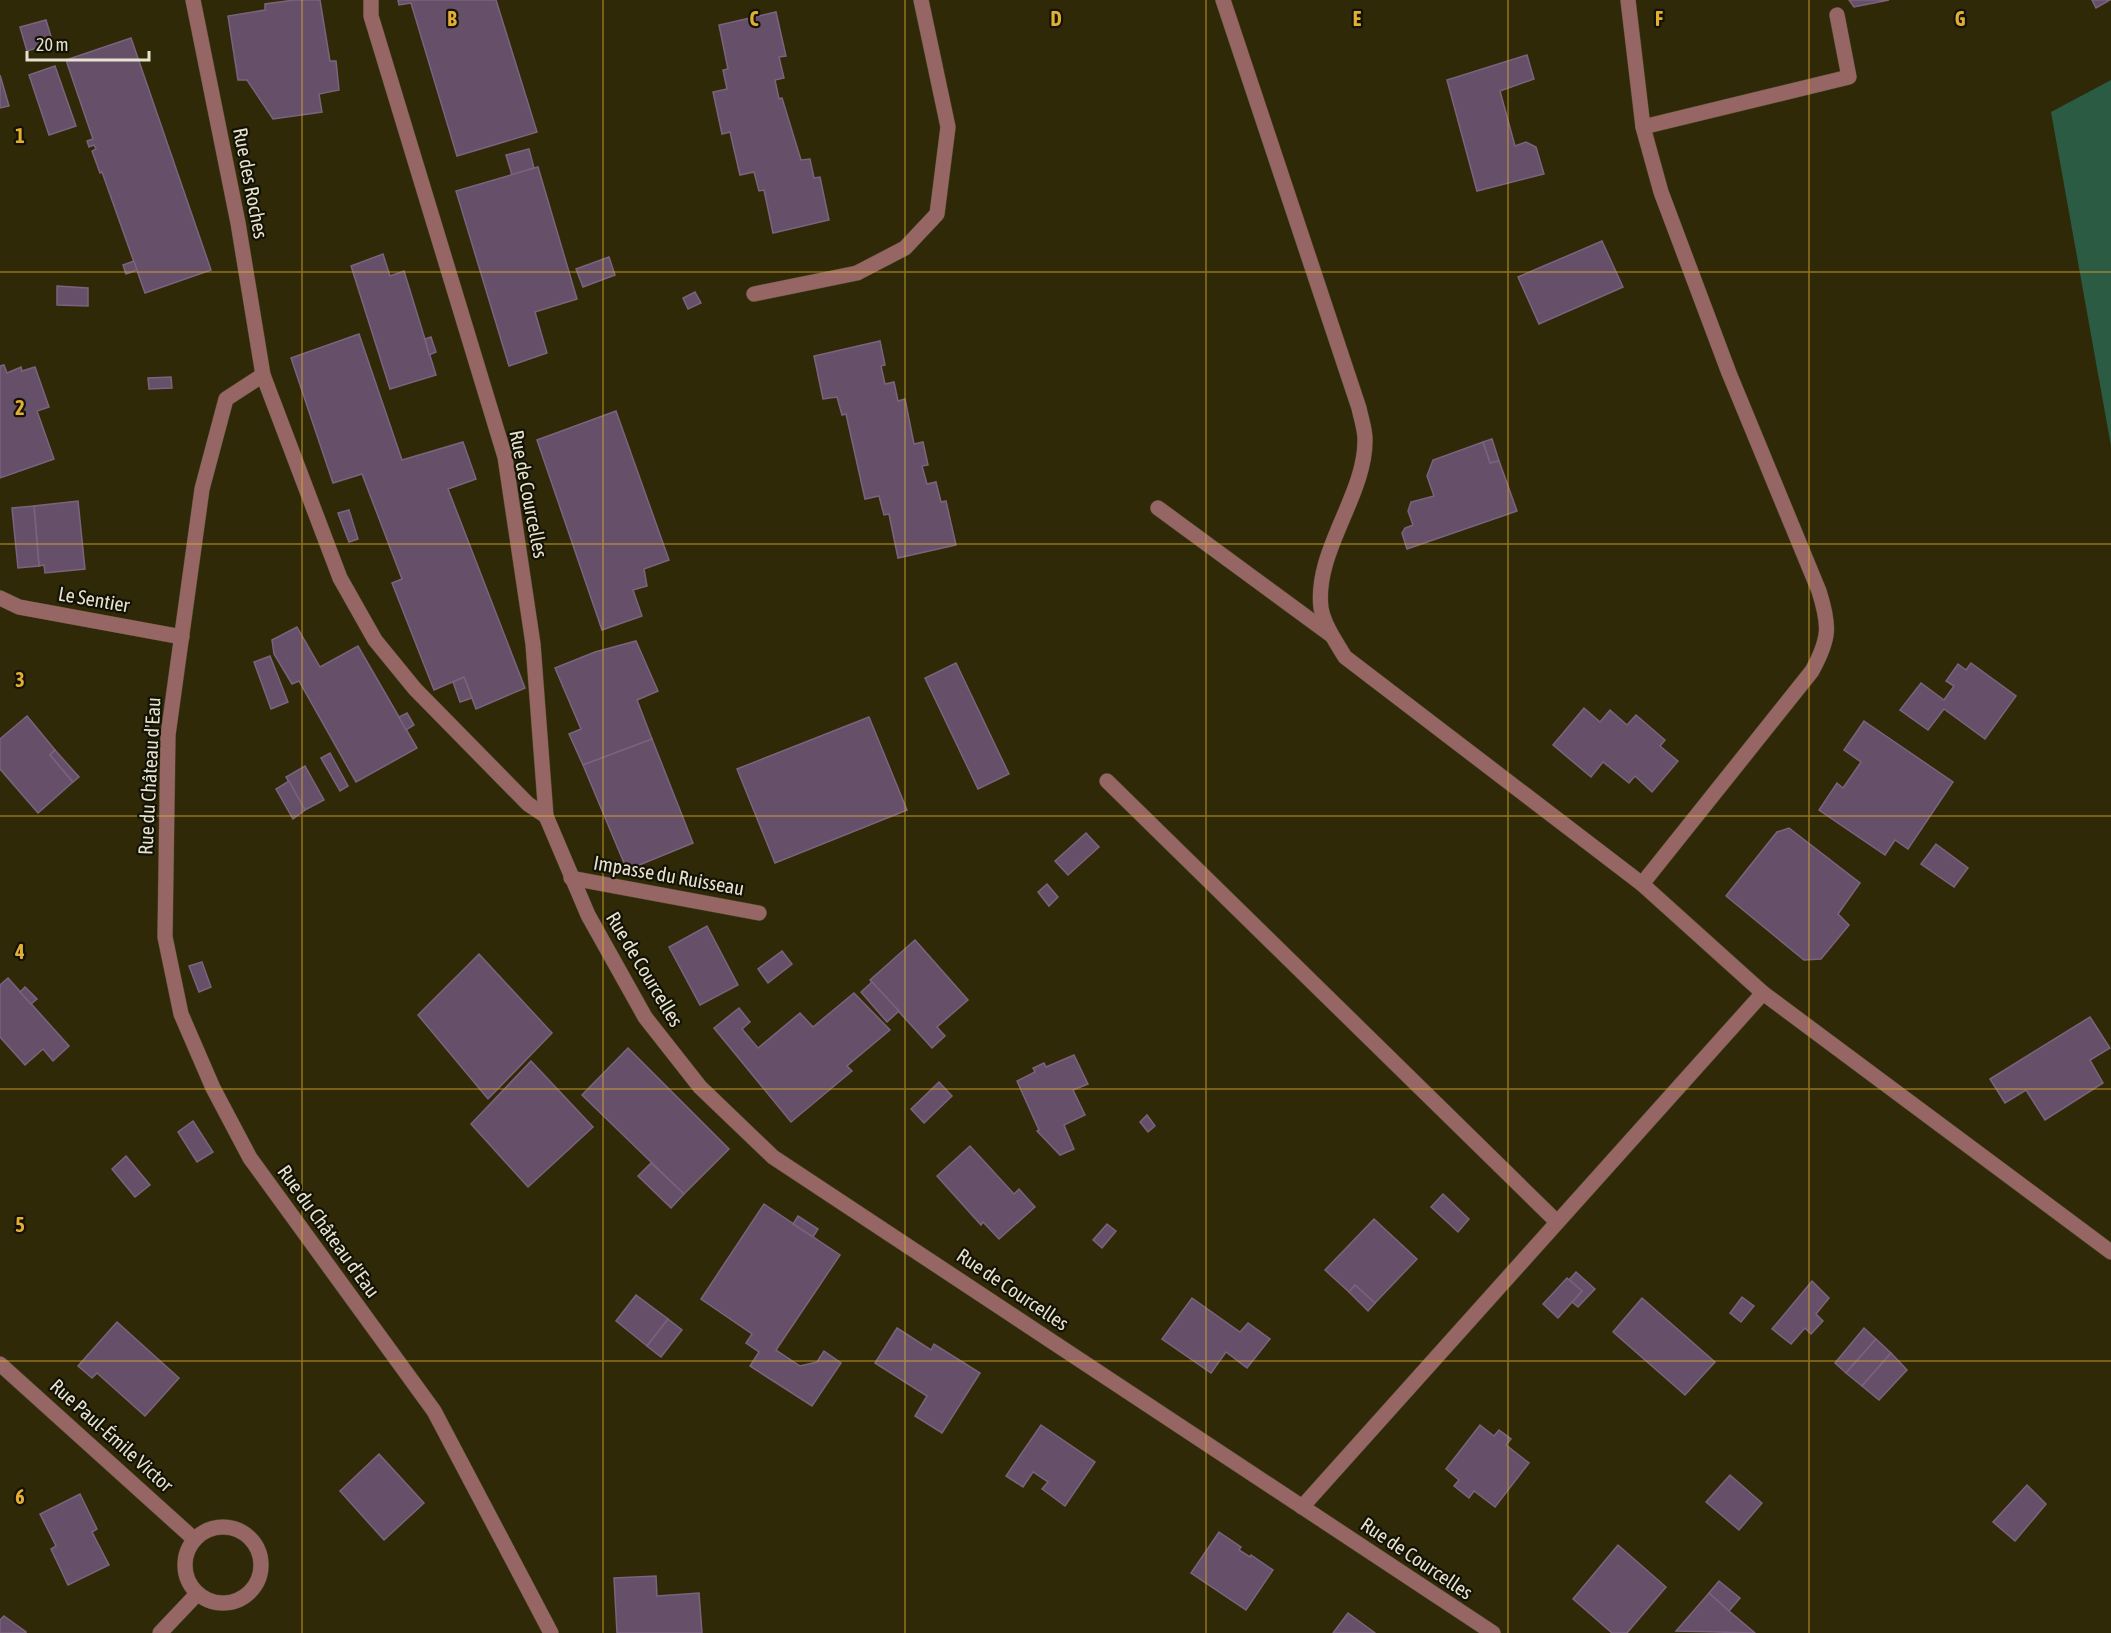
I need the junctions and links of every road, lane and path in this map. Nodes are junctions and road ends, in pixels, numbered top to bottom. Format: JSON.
{"nodes":[{"id":1,"x":192,"y":0,"type":"edge"},
{"id":2,"x":370,"y":0,"type":"edge"},
{"id":3,"x":921,"y":0,"type":"edge"},
{"id":4,"x":1223,"y":0,"type":"edge"},
{"id":5,"x":1628,"y":0,"type":"edge"},
{"id":6,"x":1837,"y":15,"type":"dead end"},
{"id":7,"x":1643,"y":127,"type":"junction"},
{"id":8,"x":754,"y":294,"type":"dead end"},
{"id":9,"x":263,"y":375,"type":"junction"},
{"id":10,"x":1158,"y":508,"type":"dead end"},
{"id":11,"x":0,"y":598,"type":"edge"},
{"id":12,"x":1331,"y":635,"type":"junction"},
{"id":13,"x":182,"y":637,"type":"junction"},
{"id":14,"x":1107,"y":781,"type":"dead end"},
{"id":15,"x":546,"y":816,"type":"junction"},
{"id":16,"x":571,"y":878,"type":"junction"},
{"id":17,"x":1642,"y":884,"type":"junction"},
{"id":18,"x":759,"y":913,"type":"dead end"},
{"id":19,"x":1763,"y":993,"type":"junction"},
{"id":20,"x":1557,"y":1222,"type":"junction"},
{"id":21,"x":2111,"y":1252,"type":"edge"},
{"id":22,"x":0,"y":1364,"type":"edge"},
{"id":23,"x":1302,"y":1507,"type":"junction"},
{"id":24,"x":194,"y":1539,"type":"junction"},
{"id":25,"x":197,"y":1594,"type":"junction"},
{"id":26,"x":160,"y":1633,"type":"edge"},
{"id":27,"x":551,"y":1633,"type":"edge"},
{"id":28,"x":1493,"y":1633,"type":"edge"}],
"edges":[{"from":1,"to":9,"type":"street","name":"Rue des Roches"},
{"from":2,"to":15,"type":"street","name":"Rue de Courcelles"},
{"from":3,"to":8,"type":"street"},
{"from":4,"to":12,"type":"street"},
{"from":5,"to":7,"type":"street"},
{"from":6,"to":7,"type":"street"},
{"from":7,"to":17,"type":"street"},
{"from":9,"to":13,"type":"street","name":"Rue du Château d'Eau"},
{"from":9,"to":15,"type":"street"},
{"from":10,"to":12,"type":"street"},
{"from":11,"to":13,"type":"street","name":"Le Sentier"},
{"from":12,"to":17,"type":"street"},
{"from":13,"to":27,"type":"street","name":"Rue du Château d'Eau"},
{"from":14,"to":20,"type":"street"},
{"from":15,"to":16,"type":"street","name":"Rue de Courcelles"},
{"from":16,"to":18,"type":"street","name":"Impasse du Ruisseau"},
{"from":16,"to":23,"type":"street","name":"Rue de Courcelles"},
{"from":17,"to":19,"type":"street"},
{"from":19,"to":20,"type":"street"},
{"from":19,"to":21,"type":"street"},
{"from":20,"to":23,"type":"street"},
{"from":22,"to":24,"type":"street","name":"Rue Paul-Émile Victor"},
{"from":23,"to":28,"type":"street","name":"Rue de Courcelles"},
{"from":24,"to":25,"type":"street"},
{"from":24,"to":25,"type":"street"},
{"from":25,"to":26,"type":"street"}]}
